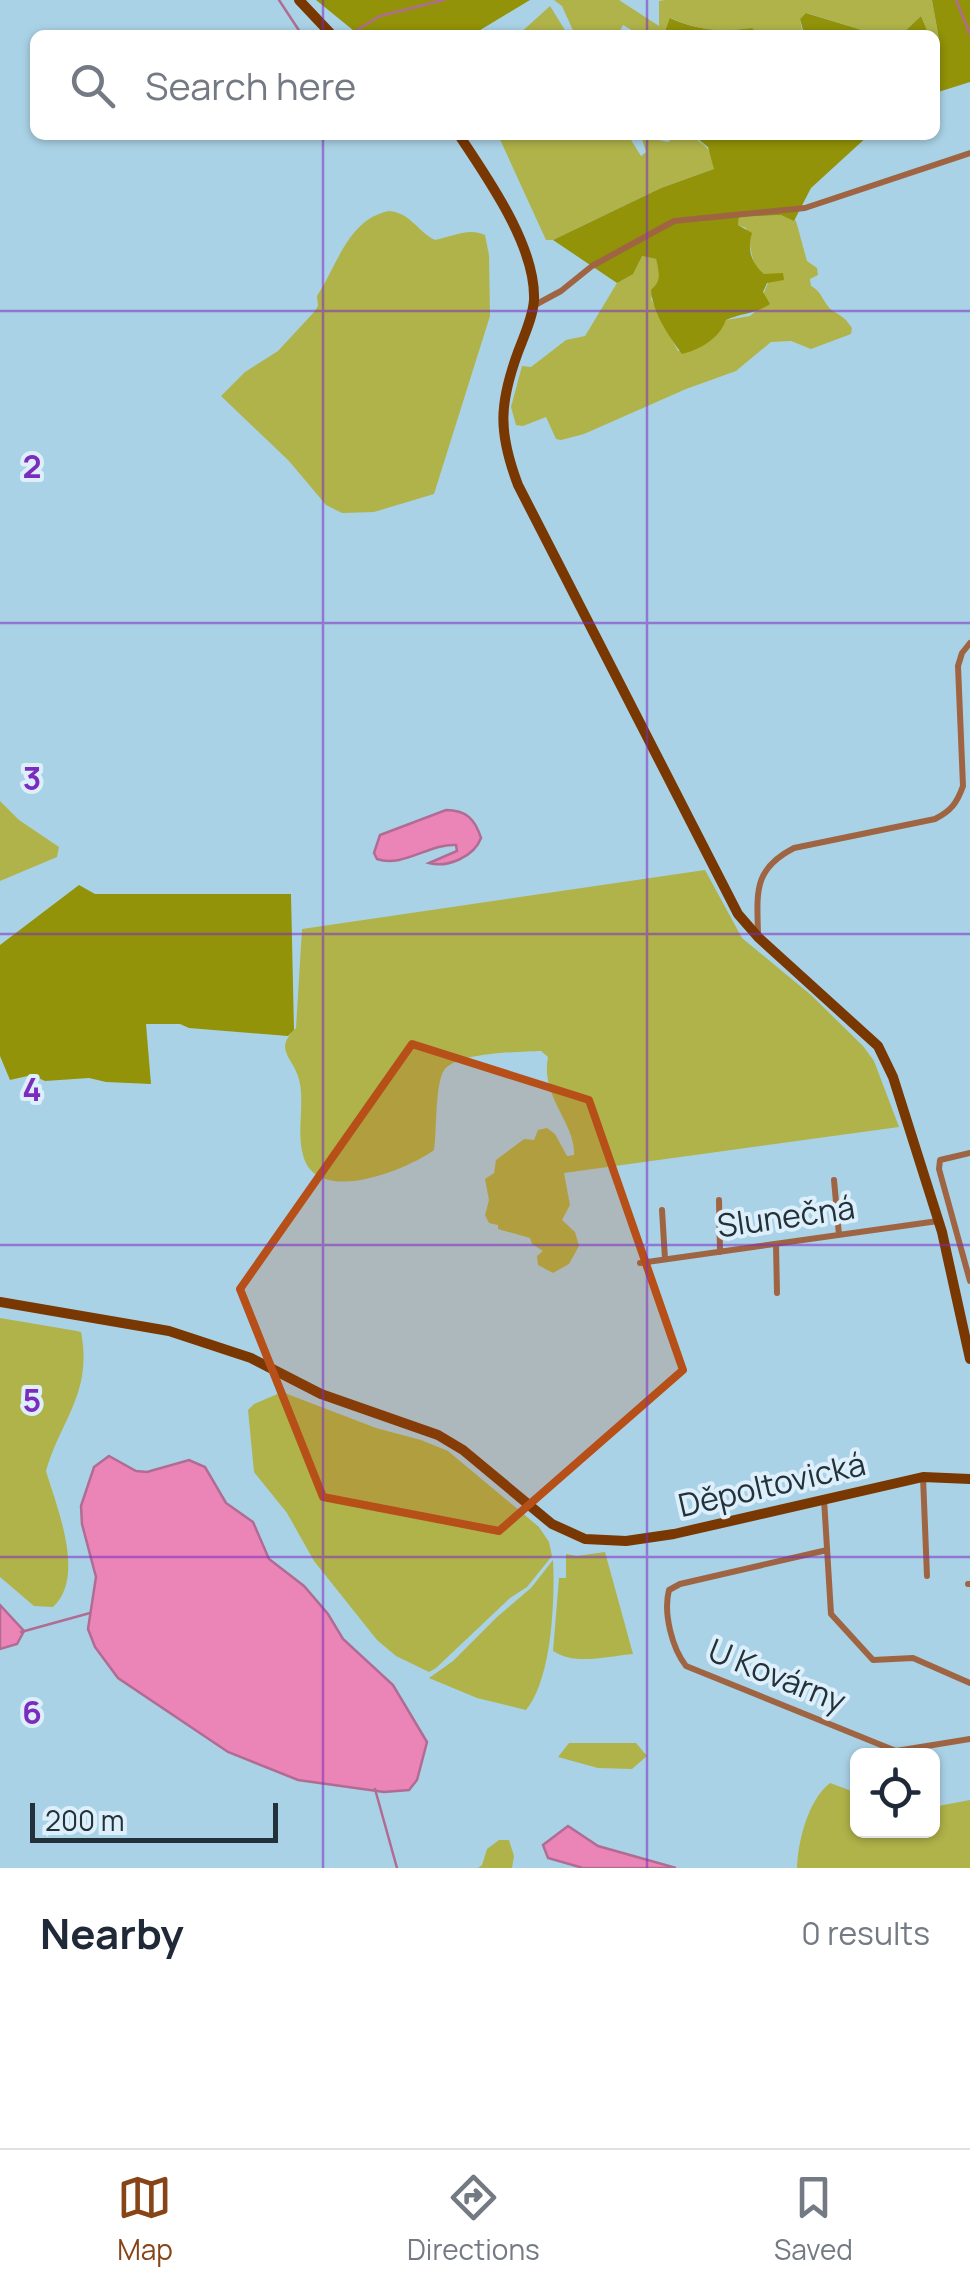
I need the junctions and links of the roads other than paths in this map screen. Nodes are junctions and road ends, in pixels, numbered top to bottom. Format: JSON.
{"nodes":[{"id":1,"x":299,"y":0,"type":"edge"},
{"id":2,"x":327,"y":30,"type":"edge"},
{"id":3,"x":462,"y":140,"type":"edge"},
{"id":4,"x":970,"y":153,"type":"edge"},
{"id":5,"x":534,"y":306,"type":"junction"},
{"id":6,"x":970,"y":643,"type":"edge"},
{"id":7,"x":758,"y":937,"type":"junction"},
{"id":8,"x":970,"y":1153,"type":"edge"},
{"id":9,"x":834,"y":1180,"type":"dead end"},
{"id":10,"x":719,"y":1200,"type":"dead end"},
{"id":11,"x":662,"y":1210,"type":"dead end"},
{"id":12,"x":938,"y":1221,"type":"junction"},
{"id":13,"x":840,"y":1235,"type":"junction"},
{"id":14,"x":776,"y":1244,"type":"junction"},
{"id":15,"x":720,"y":1252,"type":"junction"},
{"id":16,"x":665,"y":1260,"type":"junction"},
{"id":17,"x":640,"y":1263,"type":"dead end"},
{"id":18,"x":970,"y":1281,"type":"edge"},
{"id":19,"x":777,"y":1293,"type":"dead end"},
{"id":20,"x":0,"y":1302,"type":"edge"},
{"id":21,"x":970,"y":1359,"type":"edge"},
{"id":22,"x":923,"y":1477,"type":"junction"},
{"id":23,"x":970,"y":1479,"type":"edge"},
{"id":24,"x":824,"y":1498,"type":"junction"},
{"id":25,"x":827,"y":1550,"type":"junction"},
{"id":26,"x":927,"y":1576,"type":"dead end"},
{"id":27,"x":970,"y":1682,"type":"edge"},
{"id":28,"x":970,"y":1739,"type":"edge"}],
"edges":[{"from":1,"to":2,"type":"street"},
{"from":3,"to":5,"type":"street"},
{"from":4,"to":5,"type":"street"},
{"from":5,"to":7,"type":"street"},
{"from":6,"to":7,"type":"street"},
{"from":7,"to":12,"type":"street"},
{"from":8,"to":18,"type":"street"},
{"from":9,"to":13,"type":"street"},
{"from":10,"to":15,"type":"street"},
{"from":11,"to":16,"type":"street"},
{"from":12,"to":13,"type":"street","name":"Slunečná"},
{"from":12,"to":21,"type":"street"},
{"from":13,"to":14,"type":"street","name":"Slunečná"},
{"from":14,"to":15,"type":"street","name":"Slunečná"},
{"from":14,"to":19,"type":"street"},
{"from":15,"to":16,"type":"street","name":"Slunečná"},
{"from":16,"to":17,"type":"street","name":"Slunečná"},
{"from":20,"to":24,"type":"street","name":"Děpoltovická"},
{"from":22,"to":23,"type":"street","name":"Děpoltovická"},
{"from":22,"to":24,"type":"street","name":"Děpoltovická"},
{"from":22,"to":26,"type":"street"},
{"from":24,"to":25,"type":"street","name":"U Kovárny"},
{"from":25,"to":27,"type":"street","name":"U Kovárny"},
{"from":25,"to":28,"type":"street","name":"U Kovárny"}]}
